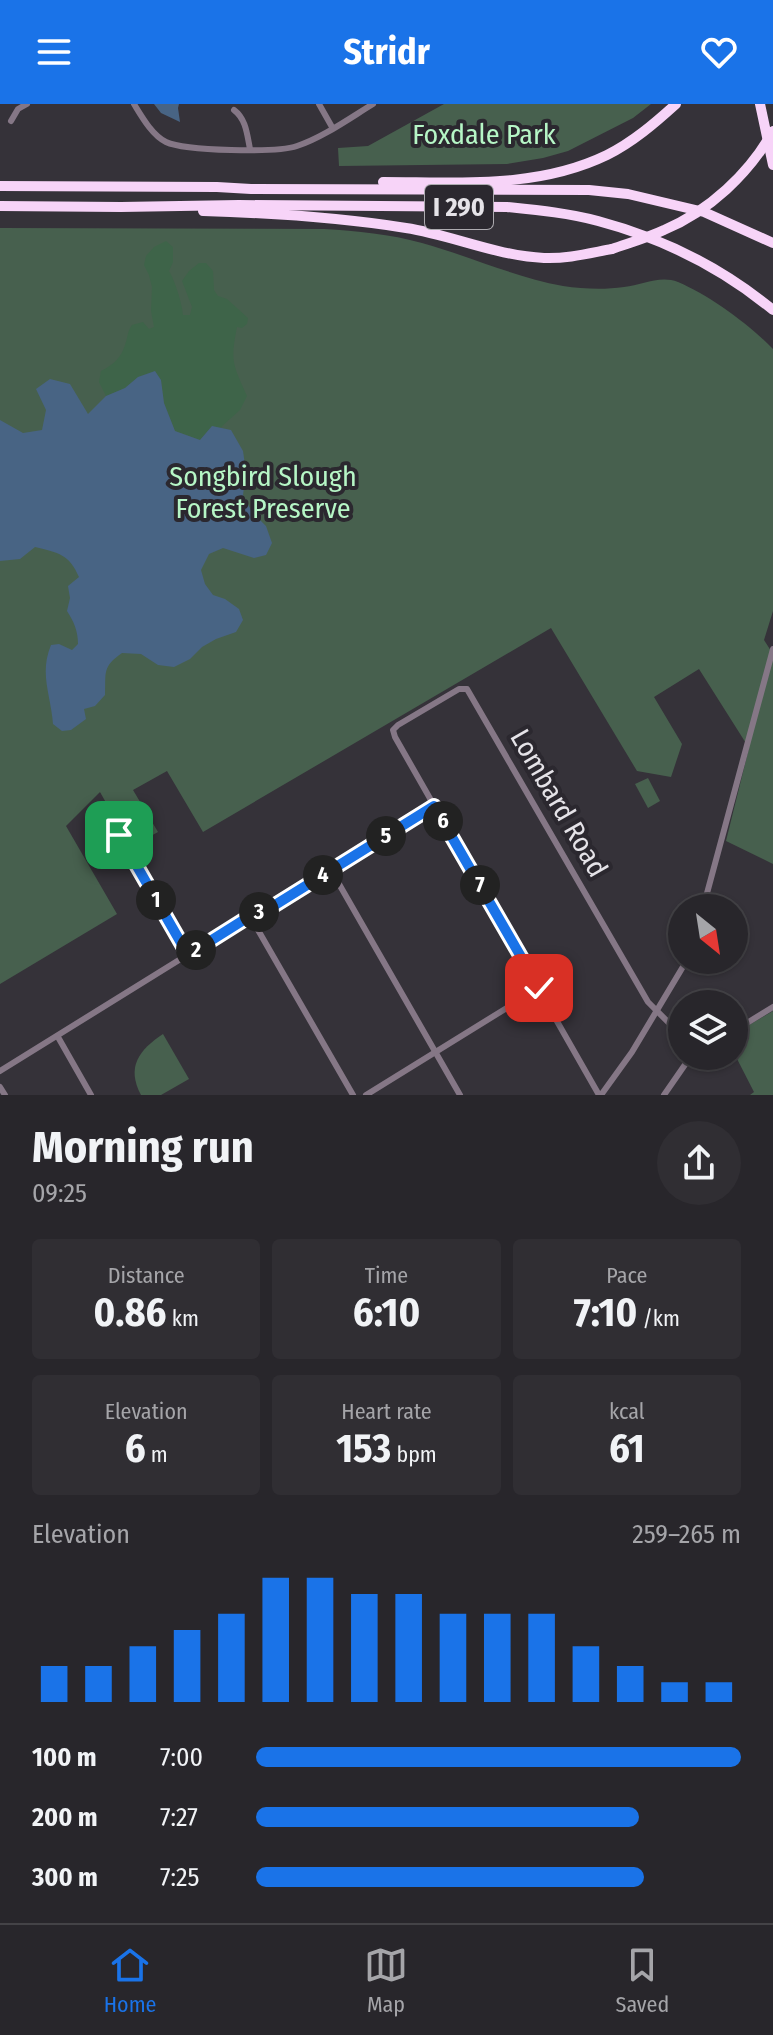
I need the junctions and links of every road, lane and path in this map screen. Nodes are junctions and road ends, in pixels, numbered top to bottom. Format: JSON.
{"nodes":[{"id":1,"x":27,"y":104,"type":"edge"},
{"id":2,"x":134,"y":104,"type":"edge"},
{"id":3,"x":319,"y":104,"type":"edge"},
{"id":4,"x":373,"y":104,"type":"edge"},
{"id":5,"x":676,"y":104,"type":"edge"},
{"id":6,"x":760,"y":104,"type":"edge"},
{"id":7,"x":17,"y":107,"type":"edge"},
{"id":8,"x":234,"y":110,"type":"dead end"},
{"id":9,"x":11,"y":121,"type":"dead end"},
{"id":10,"x":332,"y":127,"type":"junction"},
{"id":11,"x":773,"y":131,"type":"edge"},
{"id":12,"x":250,"y":149,"type":"junction"},
{"id":13,"x":773,"y":165,"type":"edge"},
{"id":14,"x":0,"y":186,"type":"edge"},
{"id":15,"x":217,"y":187,"type":"junction"},
{"id":16,"x":0,"y":206,"type":"edge"},
{"id":17,"x":121,"y":207,"type":"junction"},
{"id":18,"x":773,"y":243,"type":"edge"},
{"id":19,"x":773,"y":310,"type":"edge"},
{"id":20,"x":773,"y":649,"type":"edge"},
{"id":21,"x":102,"y":805,"type":"dead end"},
{"id":22,"x":434,"y":806,"type":"junction"},
{"id":23,"x":331,"y":870,"type":"junction"},
{"id":24,"x":707,"y":894,"type":"edge"},
{"id":25,"x":250,"y":916,"type":"junction"},
{"id":26,"x":188,"y":955,"type":"junction"},
{"id":27,"x":679,"y":974,"type":"edge"},
{"id":28,"x":539,"y":988,"type":"junction"},
{"id":29,"x":773,"y":1007,"type":"edge"},
{"id":30,"x":657,"y":1012,"type":"junction"},
{"id":31,"x":748,"y":1022,"type":"edge"},
{"id":32,"x":668,"y":1023,"type":"edge"},
{"id":33,"x":58,"y":1037,"type":"junction"},
{"id":34,"x":435,"y":1052,"type":"junction"},
{"id":35,"x":681,"y":1070,"type":"edge"},
{"id":36,"x":0,"y":1071,"type":"edge"},
{"id":37,"x":0,"y":1087,"type":"edge"},
{"id":38,"x":5,"y":1095,"type":"edge"},
{"id":39,"x":91,"y":1095,"type":"edge"},
{"id":40,"x":353,"y":1095,"type":"edge"},
{"id":41,"x":366,"y":1095,"type":"edge"},
{"id":42,"x":460,"y":1095,"type":"edge"},
{"id":43,"x":600,"y":1095,"type":"edge"},
{"id":44,"x":664,"y":1095,"type":"edge"}],
"edges":[{"from":1,"to":7,"type":"street"},
{"from":2,"to":12,"type":"street"},
{"from":3,"to":10,"type":"street"},
{"from":4,"to":10,"type":"street"},
{"from":5,"to":15,"type":"highway"},
{"from":6,"to":13,"type":"highway"},
{"from":7,"to":9,"type":"street"},
{"from":8,"to":12,"type":"street"},
{"from":10,"to":12,"type":"street"},
{"from":11,"to":17,"type":"highway","bridge":true},
{"from":14,"to":15,"type":"highway","number":"I 290"},
{"from":15,"to":18,"type":"highway","number":"I 290"},
{"from":16,"to":17,"type":"highway","number":"I 290"},
{"from":17,"to":19,"type":"highway","number":"I 290"},
{"from":20,"to":24,"type":"street"},
{"from":21,"to":26,"type":"street"},
{"from":22,"to":23,"type":"street"},
{"from":22,"to":28,"type":"street"},
{"from":22,"to":30,"type":"street","name":"Lombard Road"},
{"from":23,"to":25,"type":"street"},
{"from":23,"to":34,"type":"street"},
{"from":25,"to":26,"type":"street"},
{"from":25,"to":40,"type":"street"},
{"from":26,"to":33,"type":"street"},
{"from":27,"to":30,"type":"street"},
{"from":28,"to":34,"type":"street"},
{"from":28,"to":43,"type":"street"},
{"from":29,"to":31,"type":"street"},
{"from":30,"to":32,"type":"street"},
{"from":30,"to":43,"type":"street"},
{"from":33,"to":36,"type":"street"},
{"from":33,"to":39,"type":"street"},
{"from":34,"to":41,"type":"street"},
{"from":34,"to":42,"type":"street"},
{"from":35,"to":44,"type":"street"},
{"from":37,"to":38,"type":"street"}]}
